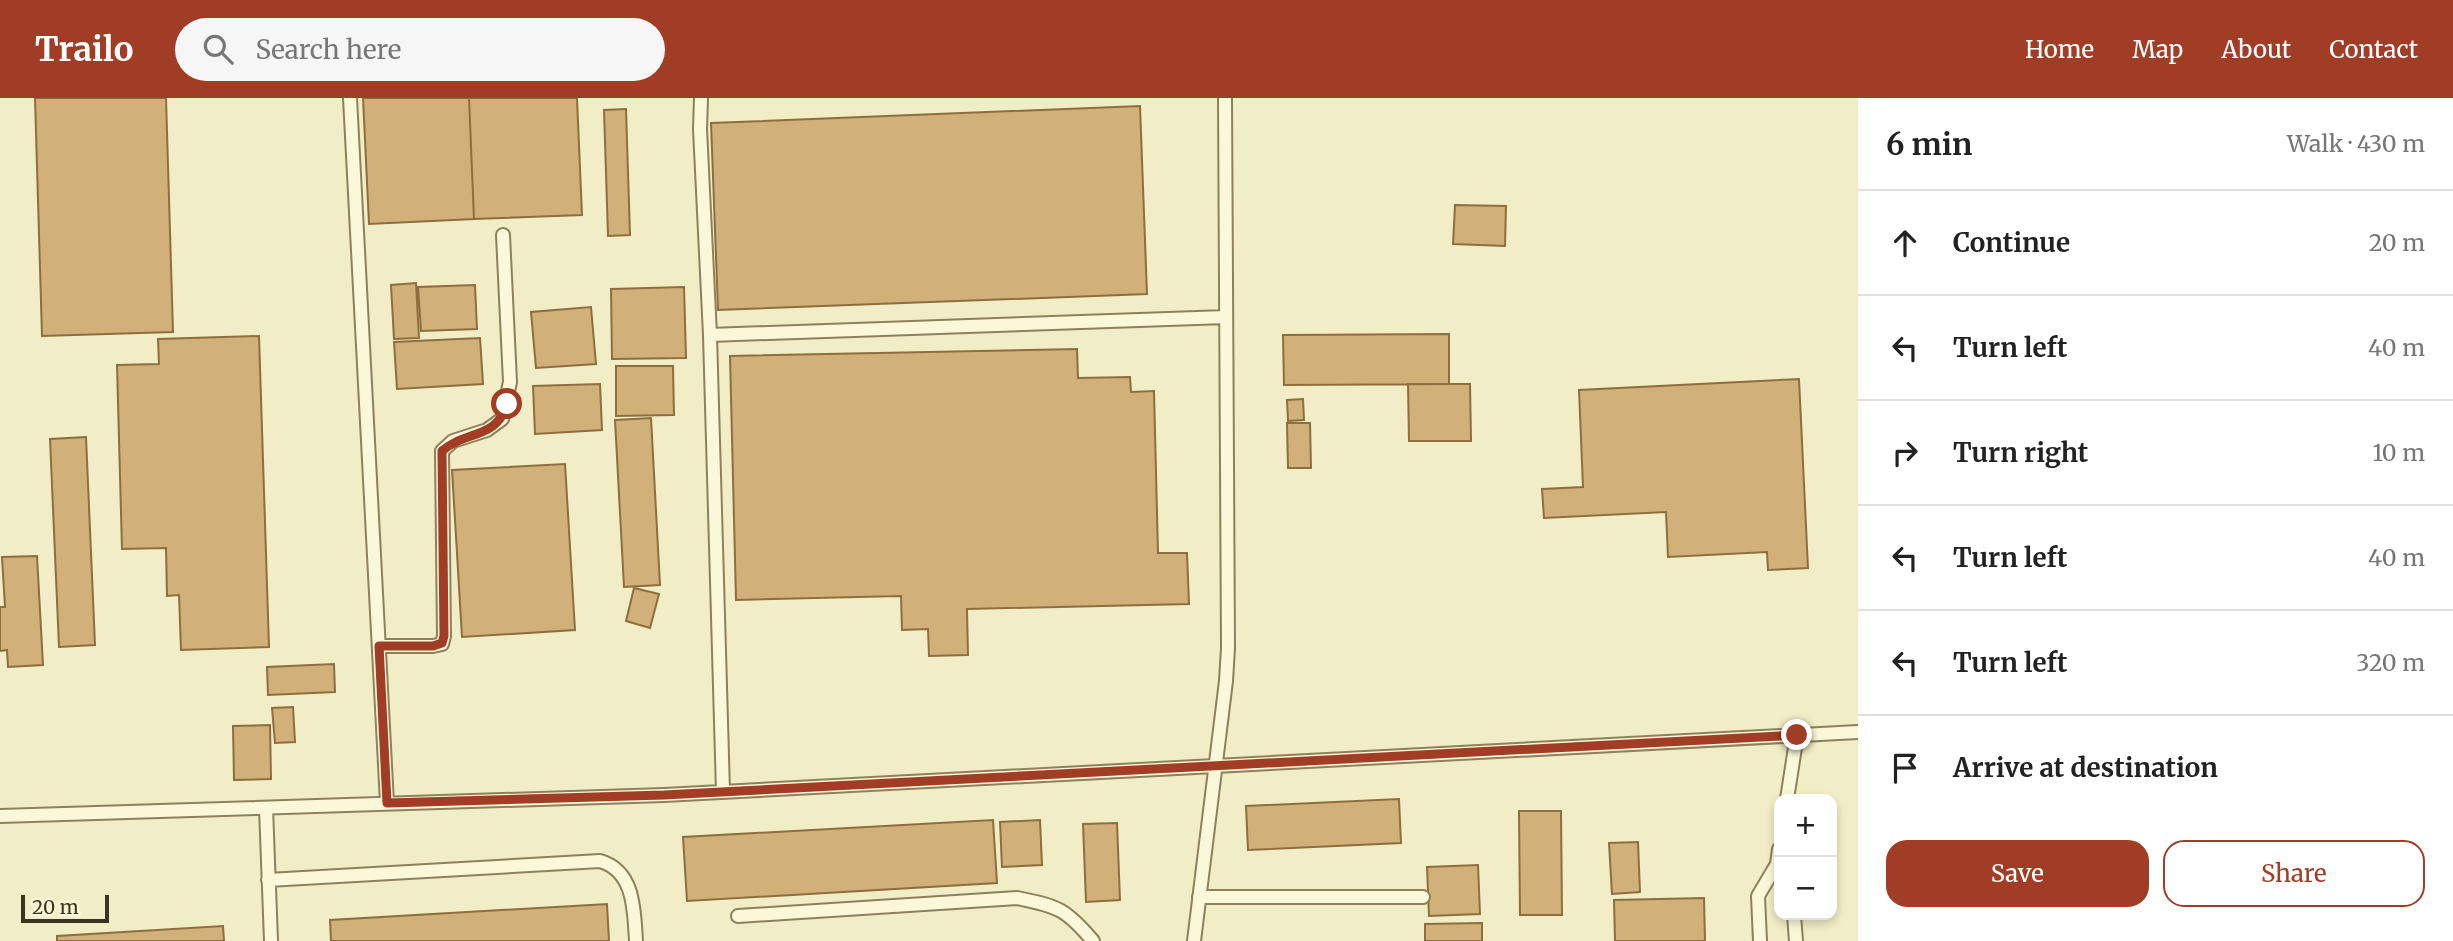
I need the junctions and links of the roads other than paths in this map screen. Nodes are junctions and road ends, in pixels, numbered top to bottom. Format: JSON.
{"nodes":[{"id":1,"x":350,"y":98,"type":"edge"},
{"id":2,"x":701,"y":98,"type":"edge"},
{"id":3,"x":1225,"y":98,"type":"edge"},
{"id":4,"x":503,"y":235,"type":"dead end"},
{"id":5,"x":1226,"y":317,"type":"junction"},
{"id":6,"x":710,"y":335,"type":"junction"},
{"id":7,"x":379,"y":646,"type":"junction"},
{"id":8,"x":1858,"y":732,"type":"edge"},
{"id":9,"x":1797,"y":735,"type":"junction"},
{"id":10,"x":1215,"y":766,"type":"junction"},
{"id":11,"x":723,"y":792,"type":"junction"},
{"id":12,"x":1788,"y":794,"type":"edge"},
{"id":13,"x":387,"y":803,"type":"junction"},
{"id":14,"x":266,"y":808,"type":"junction"},
{"id":15,"x":0,"y":816,"type":"edge"},
{"id":16,"x":1774,"y":872,"type":"edge"},
{"id":17,"x":268,"y":880,"type":"junction"},
{"id":18,"x":1199,"y":897,"type":"junction"},
{"id":19,"x":1423,"y":897,"type":"dead end"},
{"id":20,"x":738,"y":916,"type":"dead end"},
{"id":21,"x":1794,"y":920,"type":"edge"},
{"id":22,"x":271,"y":941,"type":"edge"},
{"id":23,"x":636,"y":941,"type":"edge"},
{"id":24,"x":1093,"y":941,"type":"edge"},
{"id":25,"x":1194,"y":941,"type":"edge"},
{"id":26,"x":1760,"y":941,"type":"edge"},
{"id":27,"x":1796,"y":941,"type":"edge"}],
"edges":[{"from":1,"to":7,"type":"lane"},
{"from":2,"to":6,"type":"lane"},
{"from":3,"to":5,"type":"lane"},
{"from":4,"to":7,"type":"lane"},
{"from":5,"to":6,"type":"lane"},
{"from":5,"to":10,"type":"lane"},
{"from":6,"to":11,"type":"lane"},
{"from":7,"to":13,"type":"lane"},
{"from":8,"to":9,"type":"lane"},
{"from":9,"to":10,"type":"lane"},
{"from":9,"to":12,"type":"lane"},
{"from":10,"to":11,"type":"lane"},
{"from":10,"to":18,"type":"lane"},
{"from":11,"to":13,"type":"lane"},
{"from":13,"to":14,"type":"lane"},
{"from":14,"to":15,"type":"lane"},
{"from":14,"to":17,"type":"lane"},
{"from":16,"to":26,"type":"lane"},
{"from":17,"to":22,"type":"lane"},
{"from":17,"to":23,"type":"lane"},
{"from":18,"to":19,"type":"lane"},
{"from":18,"to":25,"type":"lane"},
{"from":20,"to":24,"type":"lane"},
{"from":21,"to":27,"type":"lane"}]}
